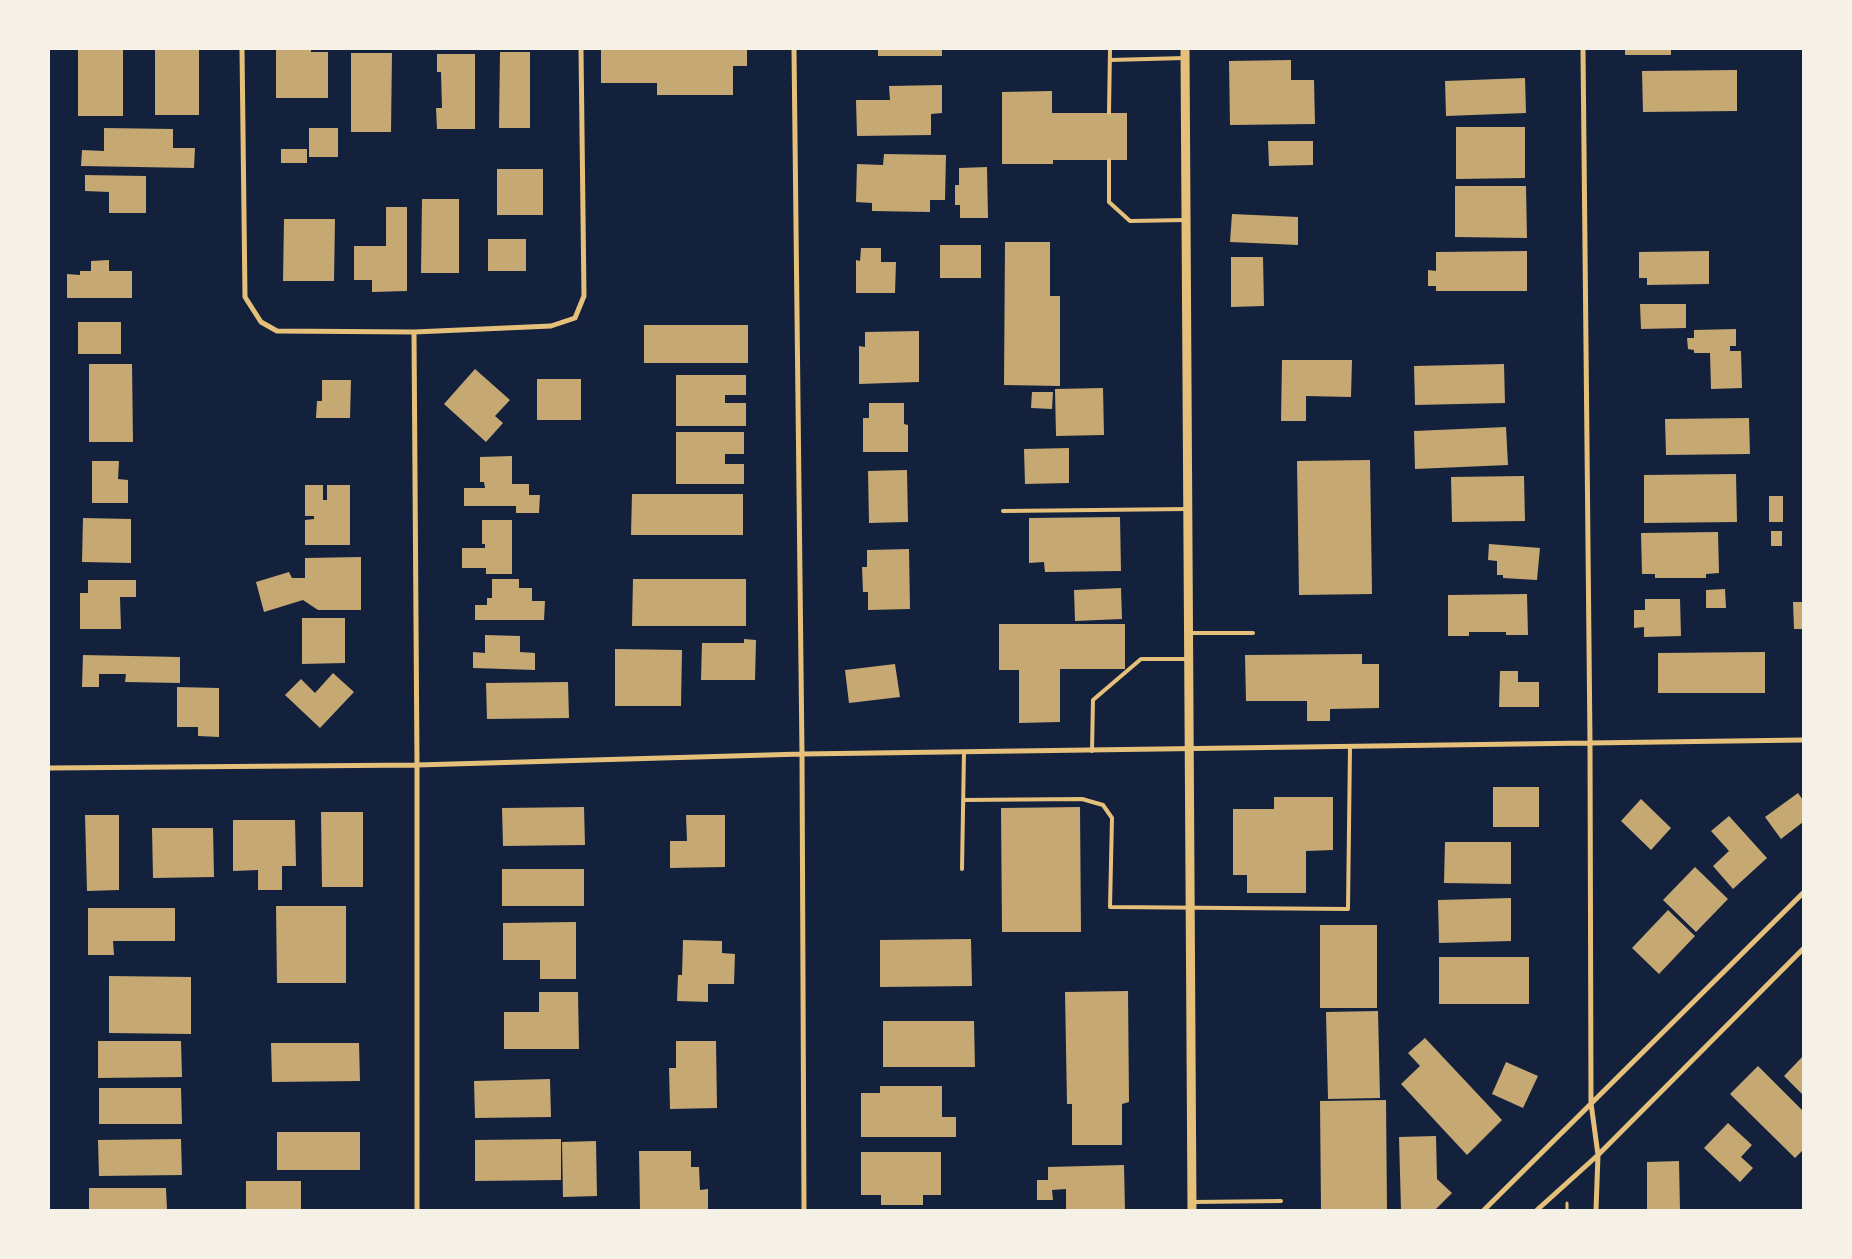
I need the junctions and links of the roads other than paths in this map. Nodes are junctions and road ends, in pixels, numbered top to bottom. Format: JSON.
{"nodes":[{"id":1,"x":242,"y":49,"type":"edge"},
{"id":2,"x":581,"y":49,"type":"edge"},
{"id":3,"x":794,"y":49,"type":"edge"},
{"id":4,"x":1110,"y":49,"type":"edge"},
{"id":5,"x":1583,"y":49,"type":"edge"},
{"id":6,"x":1185,"y":53,"type":"edge"},
{"id":7,"x":1110,"y":60,"type":"junction"},
{"id":8,"x":1109,"y":113,"type":"dead end"},
{"id":9,"x":1109,"y":160,"type":"dead end"},
{"id":10,"x":1186,"y":220,"type":"junction"},
{"id":11,"x":414,"y":332,"type":"junction"},
{"id":12,"x":1188,"y":508,"type":"junction"},
{"id":13,"x":1003,"y":511,"type":"dead end"},
{"id":14,"x":1253,"y":632,"type":"dead end"},
{"id":15,"x":1188,"y":633,"type":"junction"},
{"id":16,"x":1188,"y":659,"type":"junction"},
{"id":17,"x":1803,"y":740,"type":"edge"},
{"id":18,"x":1590,"y":742,"type":"junction"},
{"id":19,"x":1350,"y":747,"type":"junction"},
{"id":20,"x":1189,"y":749,"type":"junction"},
{"id":21,"x":1092,"y":751,"type":"junction"},
{"id":22,"x":964,"y":752,"type":"junction"},
{"id":23,"x":802,"y":754,"type":"junction"},
{"id":24,"x":417,"y":765,"type":"junction"},
{"id":25,"x":49,"y":768,"type":"edge"},
{"id":26,"x":963,"y":800,"type":"junction"},
{"id":27,"x":962,"y":869,"type":"dead end"},
{"id":28,"x":1803,"y":893,"type":"edge"},
{"id":29,"x":1190,"y":907,"type":"junction"},
{"id":30,"x":1803,"y":949,"type":"edge"},
{"id":31,"x":1592,"y":1103,"type":"junction"},
{"id":32,"x":1598,"y":1155,"type":"junction"},
{"id":33,"x":1281,"y":1201,"type":"dead end"},
{"id":34,"x":1192,"y":1206,"type":"edge"},
{"id":35,"x":417,"y":1210,"type":"edge"},
{"id":36,"x":804,"y":1210,"type":"edge"},
{"id":37,"x":1484,"y":1210,"type":"edge"},
{"id":38,"x":1537,"y":1210,"type":"edge"},
{"id":39,"x":1596,"y":1210,"type":"edge"}],
"edges":[{"from":1,"to":11,"type":"street"},
{"from":2,"to":11,"type":"street"},
{"from":3,"to":23,"type":"street"},
{"from":4,"to":7,"type":"lane"},
{"from":5,"to":18,"type":"street"},
{"from":6,"to":7,"type":"lane"},
{"from":6,"to":10,"type":"street"},
{"from":7,"to":8,"type":"lane"},
{"from":9,"to":10,"type":"lane"},
{"from":10,"to":12,"type":"street"},
{"from":11,"to":24,"type":"street"},
{"from":12,"to":13,"type":"lane"},
{"from":12,"to":15,"type":"street"},
{"from":14,"to":15,"type":"lane"},
{"from":15,"to":16,"type":"street"},
{"from":16,"to":20,"type":"street"},
{"from":16,"to":21,"type":"lane"},
{"from":17,"to":18,"type":"street"},
{"from":18,"to":19,"type":"street"},
{"from":18,"to":31,"type":"street"},
{"from":19,"to":20,"type":"street"},
{"from":19,"to":29,"type":"lane"},
{"from":20,"to":21,"type":"street"},
{"from":20,"to":29,"type":"street"},
{"from":21,"to":22,"type":"street"},
{"from":22,"to":23,"type":"street"},
{"from":22,"to":26,"type":"lane"},
{"from":23,"to":24,"type":"street"},
{"from":23,"to":36,"type":"street"},
{"from":24,"to":25,"type":"street"},
{"from":24,"to":35,"type":"street"},
{"from":26,"to":27,"type":"lane"},
{"from":26,"to":29,"type":"lane"},
{"from":28,"to":31,"type":"street"},
{"from":29,"to":34,"type":"street"},
{"from":30,"to":32,"type":"street"},
{"from":31,"to":32,"type":"street"},
{"from":31,"to":37,"type":"street"},
{"from":32,"to":38,"type":"street"},
{"from":32,"to":39,"type":"street"},
{"from":33,"to":34,"type":"lane"}]}
